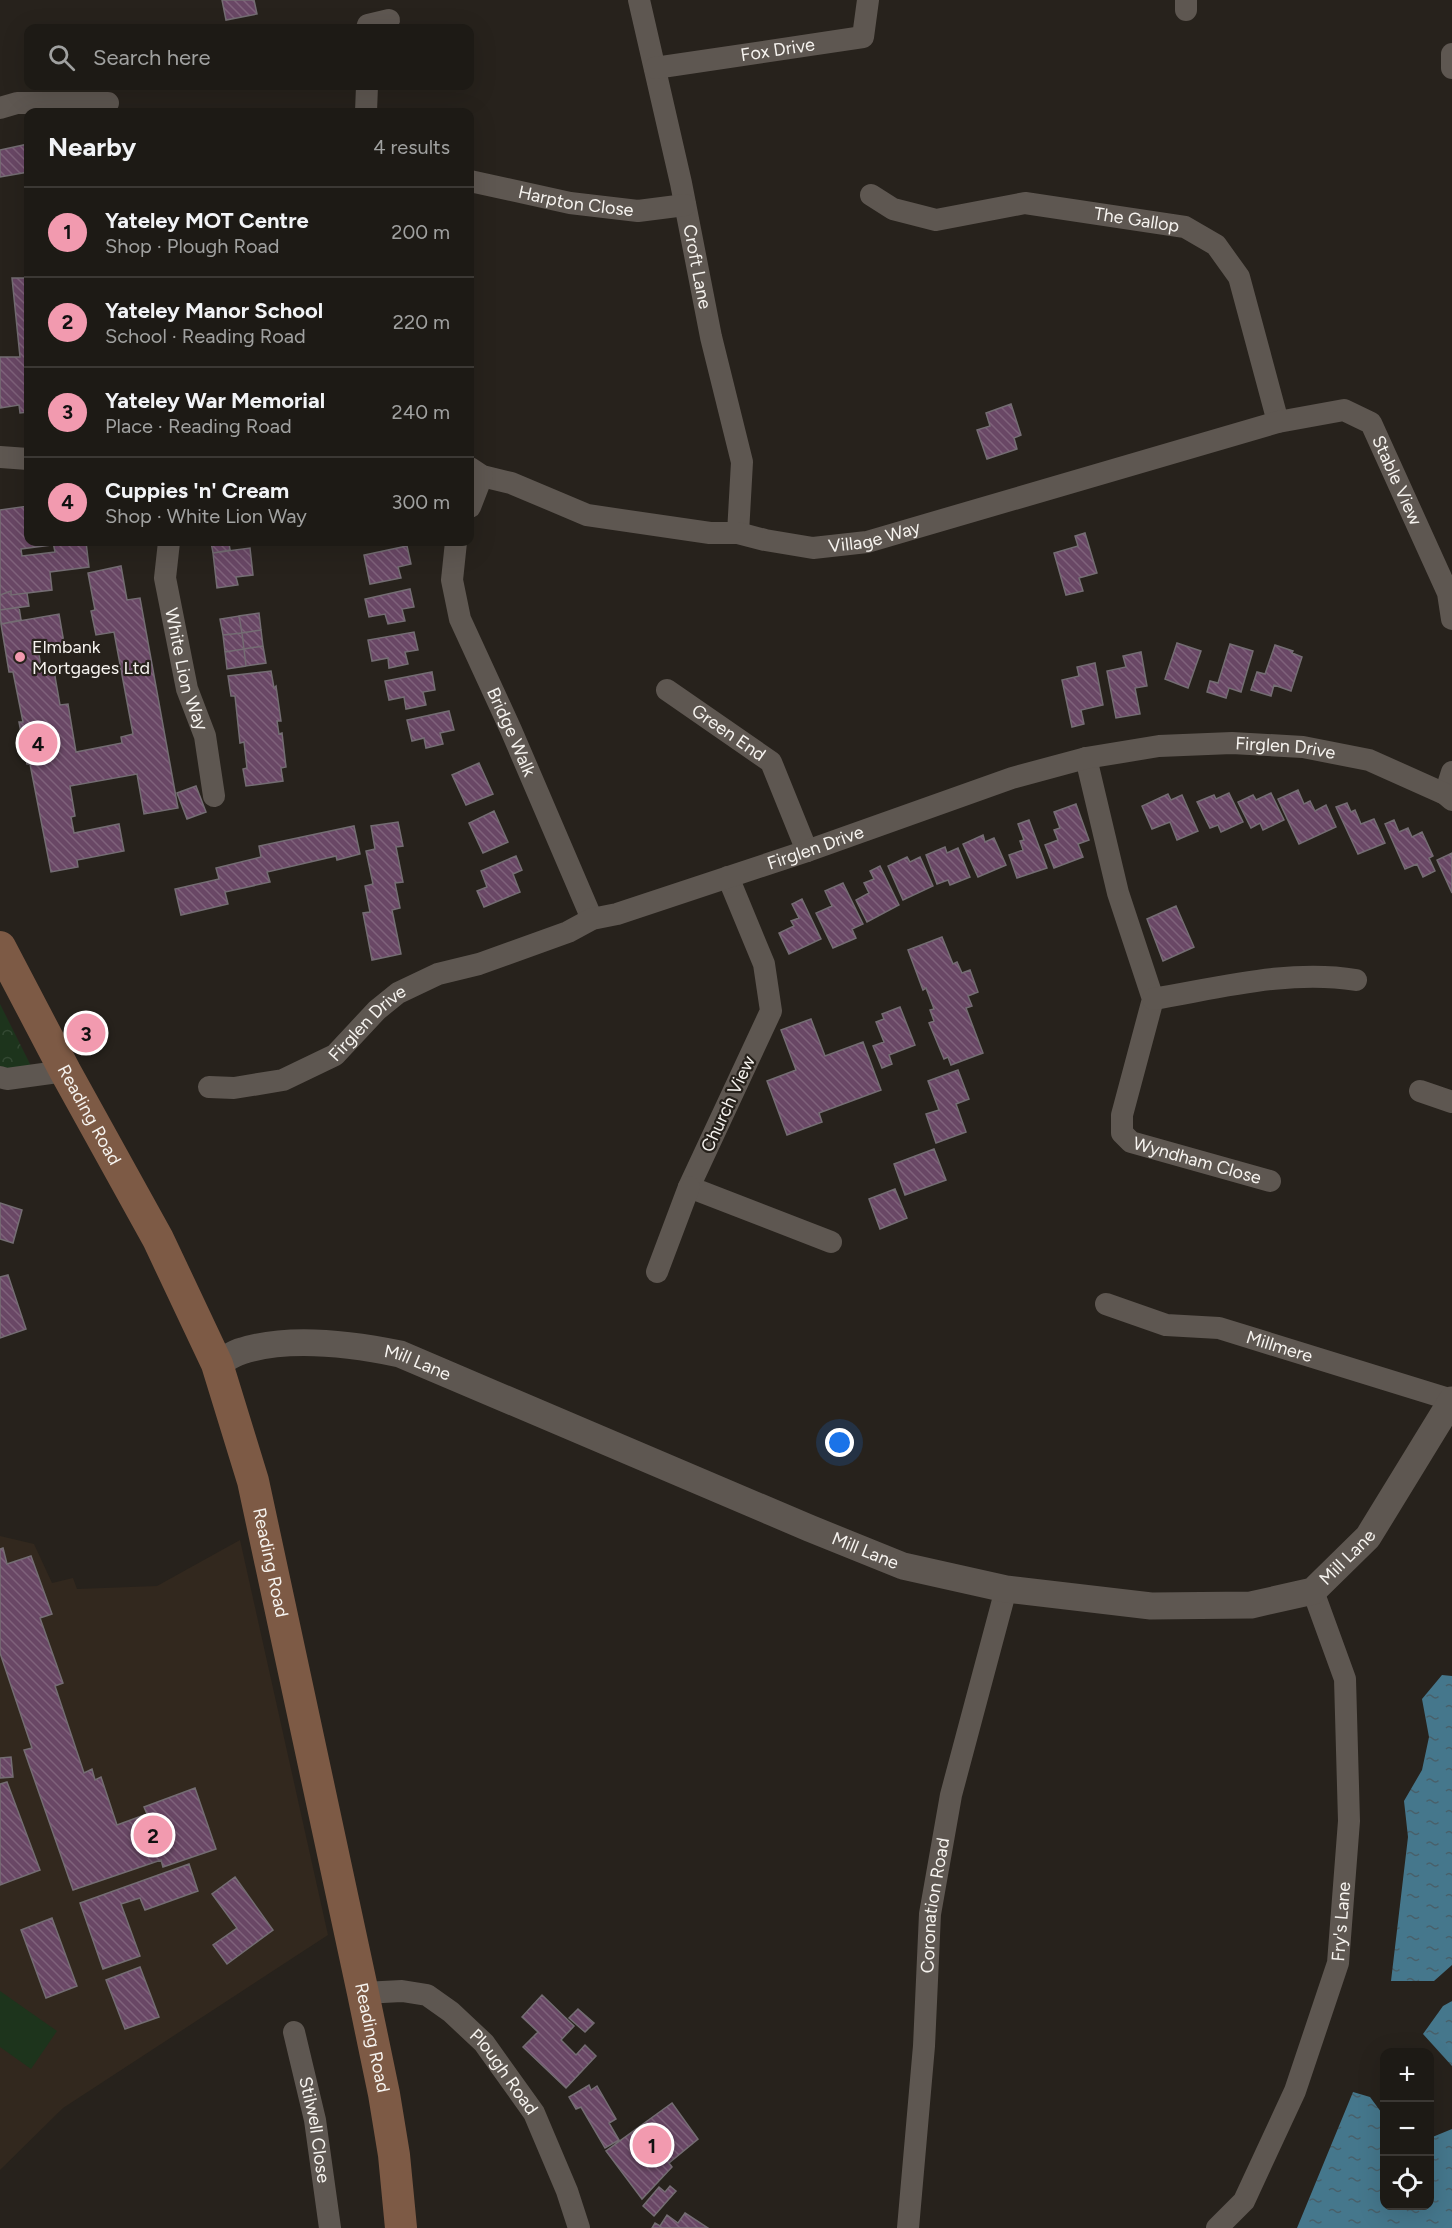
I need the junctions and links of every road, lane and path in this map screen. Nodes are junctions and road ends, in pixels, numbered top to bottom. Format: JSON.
{"nodes":[{"id":1,"x":639,"y":0,"type":"edge"},
{"id":2,"x":868,"y":0,"type":"edge"},
{"id":3,"x":389,"y":20,"type":"dead end"},
{"id":4,"x":372,"y":24,"type":"edge"},
{"id":5,"x":1452,"y":54,"type":"edge"},
{"id":6,"x":655,"y":68,"type":"junction"},
{"id":7,"x":1452,"y":68,"type":"edge"},
{"id":8,"x":367,"y":90,"type":"edge"},
{"id":9,"x":108,"y":103,"type":"dead end"},
{"id":10,"x":0,"y":108,"type":"edge"},
{"id":11,"x":366,"y":108,"type":"edge"},
{"id":12,"x":474,"y":182,"type":"edge"},
{"id":13,"x":871,"y":195,"type":"dead end"},
{"id":14,"x":685,"y":206,"type":"junction"},
{"id":15,"x":1278,"y":422,"type":"junction"},
{"id":16,"x":0,"y":457,"type":"edge"},
{"id":17,"x":24,"y":459,"type":"edge"},
{"id":18,"x":476,"y":472,"type":"edge"},
{"id":19,"x":738,"y":533,"type":"junction"},
{"id":20,"x":169,"y":546,"type":"edge"},
{"id":21,"x":456,"y":546,"type":"edge"},
{"id":22,"x":1450,"y":592,"type":"edge"},
{"id":23,"x":1452,"y":619,"type":"edge"},
{"id":24,"x":667,"y":690,"type":"dead end"},
{"id":25,"x":1086,"y":758,"type":"junction"},
{"id":26,"x":1452,"y":772,"type":"edge"},
{"id":27,"x":214,"y":796,"type":"dead end"},
{"id":28,"x":1449,"y":797,"type":"edge"},
{"id":29,"x":807,"y":851,"type":"junction"},
{"id":30,"x":728,"y":877,"type":"junction"},
{"id":31,"x":592,"y":918,"type":"junction"},
{"id":32,"x":0,"y":947,"type":"edge"},
{"id":33,"x":1356,"y":980,"type":"dead end"},
{"id":34,"x":1153,"y":999,"type":"junction"},
{"id":35,"x":64,"y":1071,"type":"junction"},
{"id":36,"x":0,"y":1077,"type":"edge"},
{"id":37,"x":210,"y":1087,"type":"dead end"},
{"id":38,"x":1420,"y":1091,"type":"dead end"},
{"id":39,"x":1452,"y":1102,"type":"edge"},
{"id":40,"x":1270,"y":1181,"type":"dead end"},
{"id":41,"x":689,"y":1187,"type":"junction"},
{"id":42,"x":831,"y":1242,"type":"dead end"},
{"id":43,"x":657,"y":1272,"type":"dead end"},
{"id":44,"x":1106,"y":1304,"type":"dead end"},
{"id":45,"x":217,"y":1364,"type":"junction"},
{"id":46,"x":1452,"y":1400,"type":"edge"},
{"id":47,"x":1006,"y":1589,"type":"junction"},
{"id":48,"x":1313,"y":1591,"type":"junction"},
{"id":49,"x":363,"y":1993,"type":"junction"},
{"id":50,"x":294,"y":2032,"type":"dead end"},
{"id":51,"x":330,"y":2228,"type":"edge"},
{"id":52,"x":401,"y":2228,"type":"edge"},
{"id":53,"x":579,"y":2228,"type":"edge"},
{"id":54,"x":908,"y":2228,"type":"edge"},
{"id":55,"x":1217,"y":2228,"type":"edge"}],
"edges":[{"from":1,"to":6,"type":"street","name":"Croft Lane"},
{"from":2,"to":6,"type":"street","name":"Fox Drive"},
{"from":3,"to":4,"type":"street"},
{"from":5,"to":7,"type":"street"},
{"from":6,"to":14,"type":"street","name":"Croft Lane"},
{"from":8,"to":11,"type":"street"},
{"from":9,"to":10,"type":"street"},
{"from":12,"to":14,"type":"street","name":"Harpton Close"},
{"from":13,"to":15,"type":"street","name":"The Gallop"},
{"from":14,"to":19,"type":"street","name":"Croft Lane"},
{"from":15,"to":19,"type":"street","name":"Village Way"},
{"from":15,"to":22,"type":"street","name":"Stable View"},
{"from":16,"to":17,"type":"street"},
{"from":18,"to":19,"type":"street","name":"Village Way"},
{"from":20,"to":27,"type":"street","name":"White Lion Way"},
{"from":21,"to":31,"type":"street","name":"Bridge Walk"},
{"from":22,"to":23,"type":"street","name":"Stable View"},
{"from":24,"to":29,"type":"street","name":"Green End"},
{"from":25,"to":28,"type":"street","name":"Firglen Drive"},
{"from":25,"to":29,"type":"street","name":"Firglen Drive"},
{"from":25,"to":34,"type":"street"},
{"from":26,"to":28,"type":"street"},
{"from":29,"to":30,"type":"street","name":"Firglen Drive"},
{"from":30,"to":31,"type":"street","name":"Firglen Drive"},
{"from":30,"to":41,"type":"street","name":"Church View"},
{"from":31,"to":37,"type":"street","name":"Firglen Drive"},
{"from":32,"to":35,"type":"main road","name":"Reading Road"},
{"from":33,"to":34,"type":"street"},
{"from":34,"to":40,"type":"street","name":"Wyndham Close"},
{"from":35,"to":36,"type":"street"},
{"from":35,"to":45,"type":"main road","name":"Reading Road"},
{"from":38,"to":39,"type":"street"},
{"from":41,"to":42,"type":"street"},
{"from":41,"to":43,"type":"street","name":"Church View"},
{"from":44,"to":46,"type":"street","name":"Millmere"},
{"from":45,"to":47,"type":"street","name":"Mill Lane"},
{"from":45,"to":49,"type":"main road","name":"Reading Road"},
{"from":46,"to":48,"type":"street","name":"Mill Lane"},
{"from":47,"to":48,"type":"street","name":"Mill Lane"},
{"from":47,"to":54,"type":"street","name":"Coronation Road"},
{"from":48,"to":55,"type":"street","name":"Fry's Lane"},
{"from":49,"to":52,"type":"main road","name":"Reading Road"},
{"from":49,"to":53,"type":"street","name":"Plough Road"},
{"from":50,"to":51,"type":"street","name":"Stilwell Close"}]}
